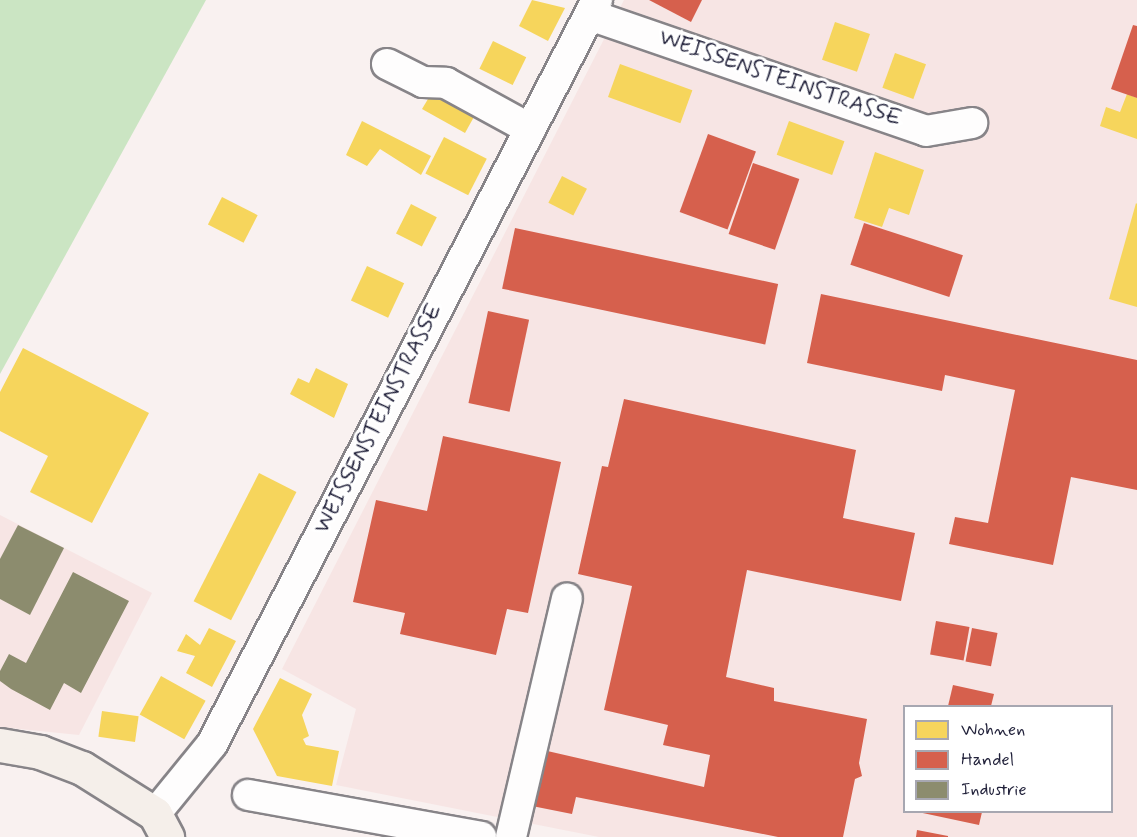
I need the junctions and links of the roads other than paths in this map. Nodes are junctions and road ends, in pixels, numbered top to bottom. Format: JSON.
{"nodes":[{"id":1,"x":593,"y":8,"type":"edge"},
{"id":2,"x":387,"y":64,"type":"dead end"},
{"id":3,"x":972,"y":123,"type":"dead end"},
{"id":4,"x":531,"y":129,"type":"junction"},
{"id":5,"x":567,"y":598,"type":"dead end"},
{"id":6,"x":0,"y":745,"type":"edge"},
{"id":7,"x":248,"y":795,"type":"dead end"},
{"id":8,"x":161,"y":825,"type":"edge"},
{"id":9,"x":481,"y":837,"type":"edge"},
{"id":10,"x":512,"y":837,"type":"edge"}],
"edges":[{"from":1,"to":3,"type":"street","name":"WEISSENSTEINSTRASSE"},
{"from":1,"to":4,"type":"street","name":"WEISSENSTEINSTRASSE"},
{"from":2,"to":4,"type":"street"},
{"from":4,"to":8,"type":"street","name":"WEISSENSTEINSTRASSE"},
{"from":5,"to":10,"type":"street"},
{"from":6,"to":8,"type":"main road"},
{"from":7,"to":9,"type":"street"}]}
